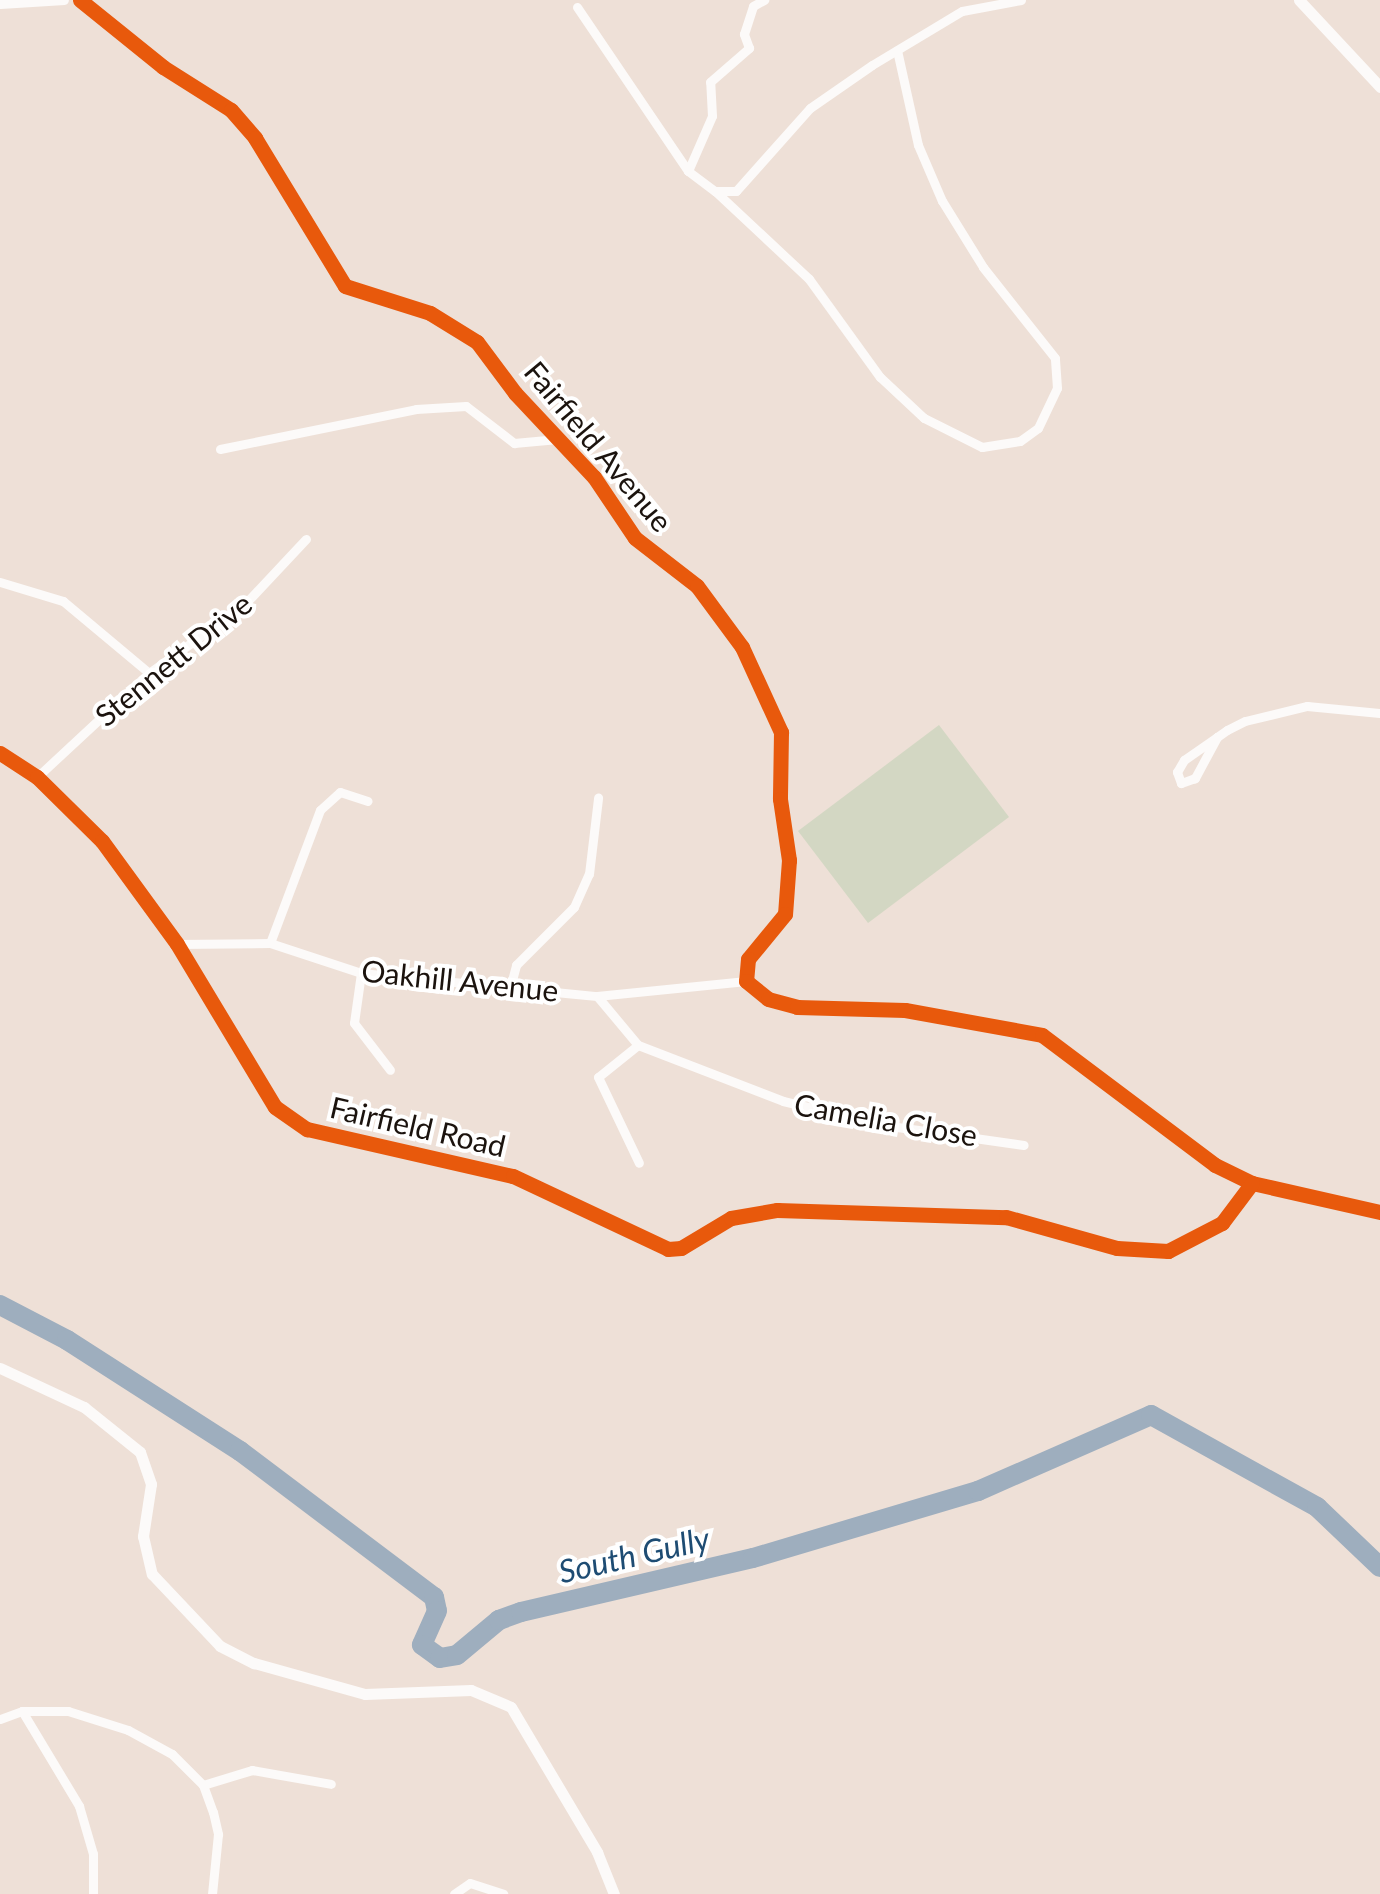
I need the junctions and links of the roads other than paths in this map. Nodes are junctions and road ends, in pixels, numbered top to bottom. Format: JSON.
{"nodes":[{"id":1,"x":64,"y":0,"type":"edge"},
{"id":2,"x":80,"y":0,"type":"edge"},
{"id":3,"x":764,"y":0,"type":"edge"},
{"id":4,"x":1021,"y":0,"type":"edge"},
{"id":5,"x":1299,"y":0,"type":"edge"},
{"id":6,"x":0,"y":4,"type":"edge"},
{"id":7,"x":577,"y":7,"type":"dead end"},
{"id":8,"x":896,"y":50,"type":"junction"},
{"id":9,"x":1380,"y":88,"type":"edge"},
{"id":10,"x":688,"y":171,"type":"junction"},
{"id":11,"x":715,"y":191,"type":"junction"},
{"id":12,"x":558,"y":439,"type":"junction"},
{"id":13,"x":220,"y":450,"type":"dead end"},
{"id":14,"x":306,"y":539,"type":"dead end"},
{"id":15,"x":0,"y":582,"type":"edge"},
{"id":16,"x":149,"y":672,"type":"junction"},
{"id":17,"x":1380,"y":713,"type":"edge"},
{"id":18,"x":1217,"y":736,"type":"junction"},
{"id":19,"x":0,"y":753,"type":"edge"},
{"id":20,"x":37,"y":778,"type":"junction"},
{"id":21,"x":598,"y":798,"type":"dead end"},
{"id":22,"x":368,"y":800,"type":"dead end"},
{"id":23,"x":270,"y":943,"type":"junction"},
{"id":24,"x":177,"y":944,"type":"junction"},
{"id":25,"x":361,"y":973,"type":"junction"},
{"id":26,"x":746,"y":980,"type":"junction"},
{"id":27,"x":511,"y":984,"type":"junction"},
{"id":28,"x":597,"y":996,"type":"junction"},
{"id":29,"x":638,"y":1045,"type":"junction"},
{"id":30,"x":390,"y":1070,"type":"dead end"},
{"id":31,"x":1024,"y":1145,"type":"dead end"},
{"id":32,"x":639,"y":1163,"type":"dead end"},
{"id":33,"x":1252,"y":1183,"type":"junction"},
{"id":34,"x":1380,"y":1212,"type":"edge"},
{"id":35,"x":0,"y":1368,"type":"edge"},
{"id":36,"x":22,"y":1711,"type":"junction"},
{"id":37,"x":0,"y":1719,"type":"edge"},
{"id":38,"x":331,"y":1784,"type":"dead end"},
{"id":39,"x":203,"y":1785,"type":"junction"},
{"id":40,"x":93,"y":1894,"type":"edge"},
{"id":41,"x":212,"y":1894,"type":"edge"},
{"id":42,"x":454,"y":1894,"type":"edge"},
{"id":43,"x":503,"y":1894,"type":"edge"},
{"id":44,"x":614,"y":1894,"type":"edge"}],
"edges":[{"from":1,"to":6,"type":"street"},
{"from":2,"to":12,"type":"street","name":"Fairfield Avenue"},
{"from":3,"to":10,"type":"street"},
{"from":4,"to":8,"type":"street"},
{"from":5,"to":9,"type":"street"},
{"from":7,"to":10,"type":"street"},
{"from":8,"to":11,"type":"street"},
{"from":8,"to":11,"type":"street"},
{"from":10,"to":11,"type":"street"},
{"from":12,"to":13,"type":"street"},
{"from":12,"to":26,"type":"street","name":"Fairfield Avenue"},
{"from":14,"to":16,"type":"street","name":"Stennett Drive"},
{"from":15,"to":16,"type":"street"},
{"from":16,"to":20,"type":"street","name":"Stennett Drive"},
{"from":17,"to":18,"type":"street"},
{"from":18,"to":18,"type":"street"},
{"from":19,"to":20,"type":"street","name":"Fairfield Road"},
{"from":20,"to":24,"type":"street","name":"Fairfield Road"},
{"from":21,"to":27,"type":"street"},
{"from":22,"to":23,"type":"street"},
{"from":23,"to":24,"type":"street","name":"Oakhill Avenue"},
{"from":23,"to":25,"type":"street","name":"Oakhill Avenue"},
{"from":24,"to":33,"type":"street","name":"Fairfield Road"},
{"from":25,"to":27,"type":"street","name":"Oakhill Avenue"},
{"from":25,"to":30,"type":"street"},
{"from":26,"to":28,"type":"street","name":"Oakhill Avenue"},
{"from":26,"to":33,"type":"street"},
{"from":27,"to":28,"type":"street","name":"Oakhill Avenue"},
{"from":28,"to":29,"type":"street","name":"Camelia Close"},
{"from":29,"to":31,"type":"street","name":"Camelia Close"},
{"from":29,"to":32,"type":"street"},
{"from":33,"to":34,"type":"street"},
{"from":35,"to":44,"type":"street"},
{"from":36,"to":37,"type":"street"},
{"from":36,"to":39,"type":"street"},
{"from":36,"to":40,"type":"street"},
{"from":38,"to":39,"type":"street"},
{"from":39,"to":41,"type":"street"},
{"from":42,"to":43,"type":"street"}]}
